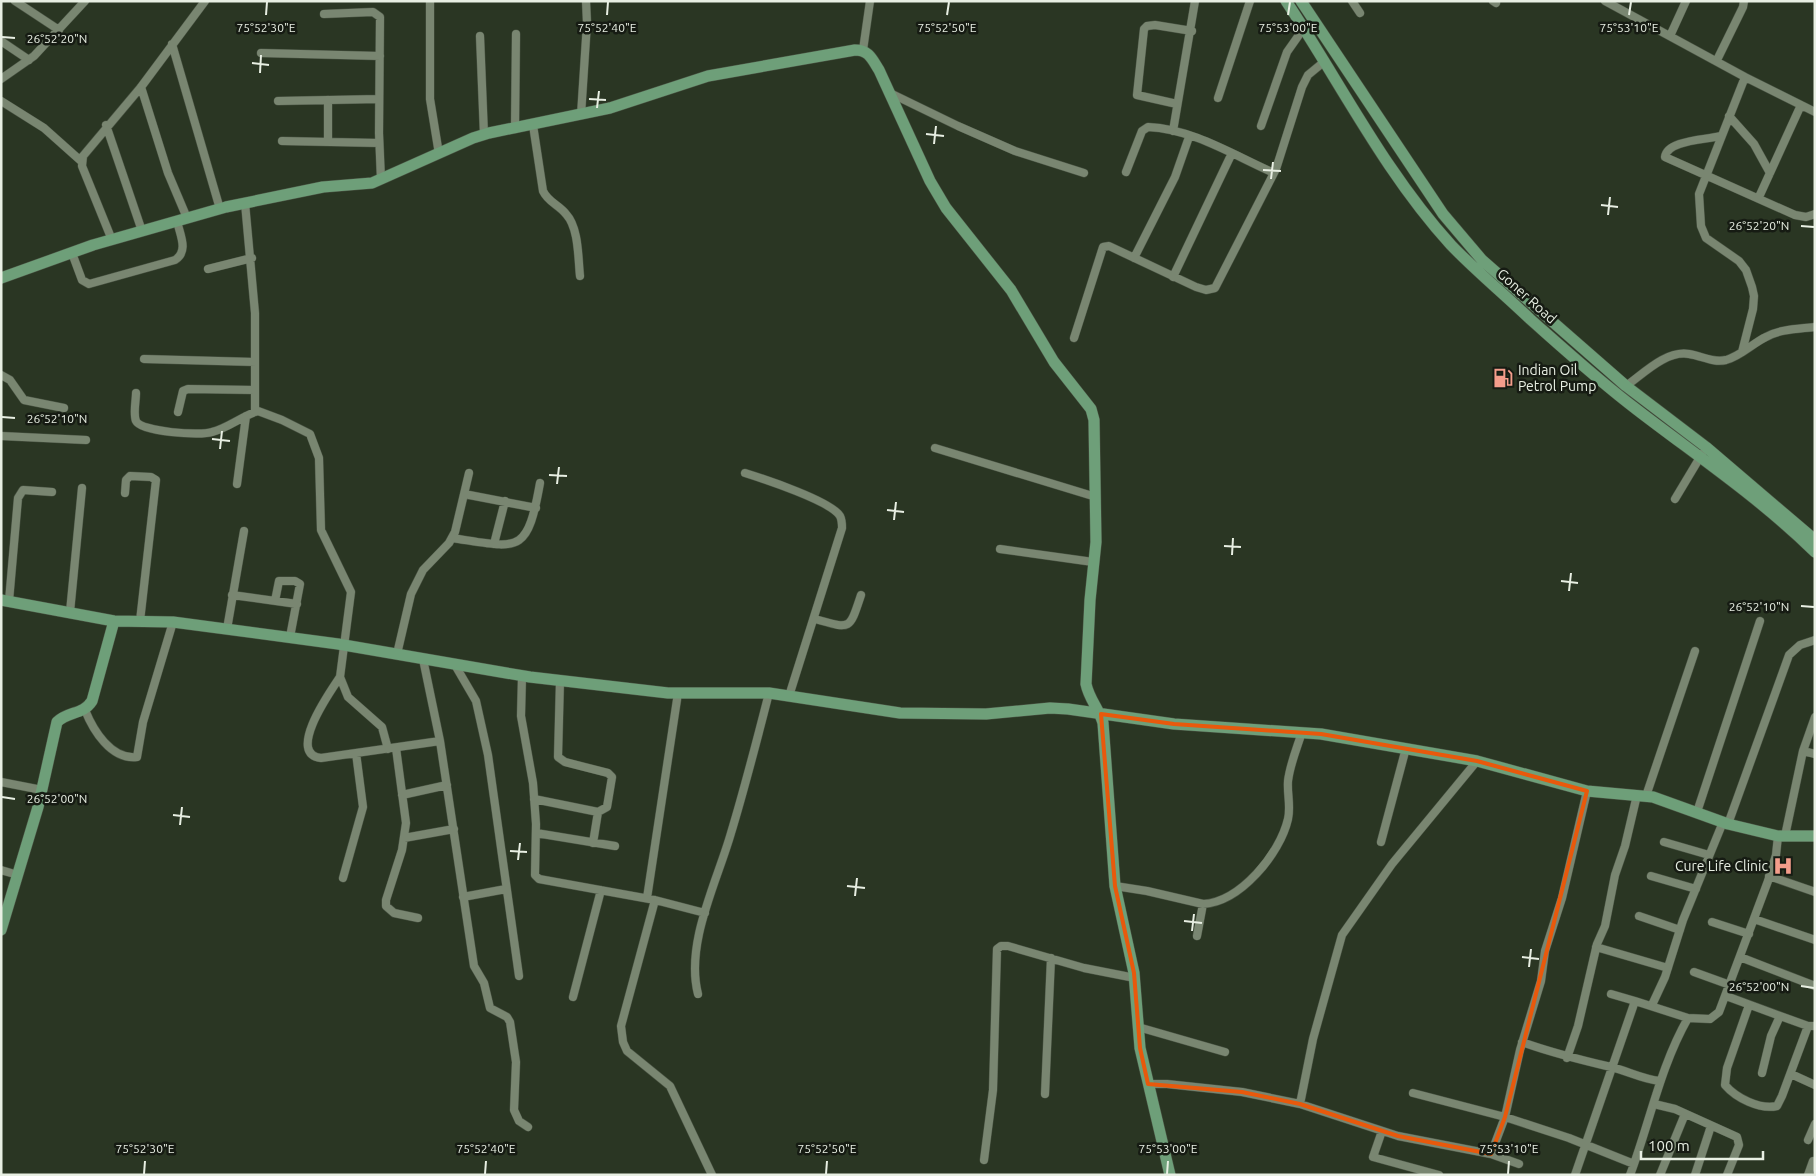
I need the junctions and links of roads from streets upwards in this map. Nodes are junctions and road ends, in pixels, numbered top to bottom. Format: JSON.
{"nodes":[{"id":1,"x":15,"y":1,"type":"edge"},
{"id":2,"x":205,"y":1,"type":"edge"},
{"id":3,"x":430,"y":1,"type":"edge"},
{"id":4,"x":586,"y":1,"type":"edge"},
{"id":5,"x":870,"y":1,"type":"edge"},
{"id":6,"x":1195,"y":1,"type":"edge"},
{"id":7,"x":1250,"y":1,"type":"edge"},
{"id":8,"x":1286,"y":1,"type":"edge"},
{"id":9,"x":1301,"y":1,"type":"edge"},
{"id":10,"x":1352,"y":1,"type":"edge"},
{"id":11,"x":1605,"y":1,"type":"edge"},
{"id":12,"x":1623,"y":1,"type":"edge"},
{"id":13,"x":1686,"y":1,"type":"edge"},
{"id":14,"x":1744,"y":1,"type":"edge"},
{"id":15,"x":80,"y":3,"type":"edge"},
{"id":16,"x":1619,"y":10,"type":"junction"},
{"id":17,"x":1360,"y":13,"type":"dead end"},
{"id":18,"x":324,"y":14,"type":"dead end"},
{"id":19,"x":1312,"y":18,"type":"junction"},
{"id":20,"x":1304,"y":27,"type":"junction"},
{"id":21,"x":59,"y":30,"type":"junction"},
{"id":22,"x":1192,"y":31,"type":"junction"},
{"id":23,"x":516,"y":34,"type":"dead end"},
{"id":24,"x":480,"y":36,"type":"dead end"},
{"id":25,"x":1670,"y":36,"type":"junction"},
{"id":26,"x":1,"y":41,"type":"edge"},
{"id":27,"x":172,"y":44,"type":"junction"},
{"id":28,"x":864,"y":50,"type":"junction"},
{"id":29,"x":261,"y":53,"type":"dead end"},
{"id":30,"x":380,"y":56,"type":"junction"},
{"id":31,"x":29,"y":60,"type":"junction"},
{"id":32,"x":1717,"y":60,"type":"junction"},
{"id":33,"x":1325,"y":61,"type":"junction"},
{"id":34,"x":1745,"y":77,"type":"junction"},
{"id":35,"x":1,"y":79,"type":"edge"},
{"id":36,"x":141,"y":87,"type":"junction"},
{"id":37,"x":890,"y":93,"type":"junction"},
{"id":38,"x":1218,"y":98,"type":"dead end"},
{"id":39,"x":379,"y":99,"type":"junction"},
{"id":40,"x":328,"y":100,"type":"junction"},
{"id":41,"x":1,"y":101,"type":"edge"},
{"id":42,"x":278,"y":101,"type":"dead end"},
{"id":43,"x":1177,"y":104,"type":"junction"},
{"id":44,"x":1801,"y":105,"type":"junction"},
{"id":45,"x":1815,"y":112,"type":"edge"},
{"id":46,"x":581,"y":115,"type":"junction"},
{"id":47,"x":1729,"y":116,"type":"junction"},
{"id":48,"x":106,"y":125,"type":"junction"},
{"id":49,"x":533,"y":125,"type":"junction"},
{"id":50,"x":1261,"y":126,"type":"dead end"},
{"id":51,"x":515,"y":129,"type":"junction"},
{"id":52,"x":1173,"y":131,"type":"junction"},
{"id":53,"x":484,"y":135,"type":"junction"},
{"id":54,"x":1188,"y":136,"type":"junction"},
{"id":55,"x":1720,"y":136,"type":"junction"},
{"id":56,"x":282,"y":141,"type":"dead end"},
{"id":57,"x":328,"y":142,"type":"junction"},
{"id":58,"x":379,"y":143,"type":"junction"},
{"id":59,"x":1232,"y":153,"type":"junction"},
{"id":60,"x":439,"y":154,"type":"junction"},
{"id":61,"x":81,"y":160,"type":"junction"},
{"id":62,"x":1126,"y":172,"type":"dead end"},
{"id":63,"x":1084,"y":173,"type":"dead end"},
{"id":64,"x":1274,"y":173,"type":"junction"},
{"id":65,"x":1770,"y":173,"type":"junction"},
{"id":66,"x":1417,"y":174,"type":"junction"},
{"id":67,"x":1705,"y":175,"type":"junction"},
{"id":68,"x":381,"y":180,"type":"junction"},
{"id":69,"x":1403,"y":183,"type":"junction"},
{"id":70,"x":1759,"y":197,"type":"junction"},
{"id":71,"x":245,"y":203,"type":"junction"},
{"id":72,"x":220,"y":209,"type":"junction"},
{"id":73,"x":1815,"y":214,"type":"edge"},
{"id":74,"x":182,"y":220,"type":"junction"},
{"id":75,"x":142,"y":231,"type":"junction"},
{"id":76,"x":112,"y":240,"type":"junction"},
{"id":77,"x":72,"y":252,"type":"junction"},
{"id":78,"x":252,"y":258,"type":"junction"},
{"id":79,"x":1134,"y":258,"type":"junction"},
{"id":80,"x":208,"y":269,"type":"dead end"},
{"id":81,"x":580,"y":276,"type":"dead end"},
{"id":82,"x":1173,"y":277,"type":"junction"},
{"id":83,"x":1,"y":278,"type":"edge"},
{"id":84,"x":1815,"y":327,"type":"edge"},
{"id":85,"x":1074,"y":338,"type":"dead end"},
{"id":86,"x":1742,"y":352,"type":"junction"},
{"id":87,"x":144,"y":359,"type":"dead end"},
{"id":88,"x":255,"y":362,"type":"junction"},
{"id":89,"x":1,"y":376,"type":"edge"},
{"id":90,"x":1626,"y":386,"type":"junction"},
{"id":91,"x":255,"y":390,"type":"junction"},
{"id":92,"x":136,"y":393,"type":"dead end"},
{"id":93,"x":64,"y":408,"type":"dead end"},
{"id":94,"x":178,"y":412,"type":"dead end"},
{"id":95,"x":255,"y":412,"type":"junction"},
{"id":96,"x":246,"y":416,"type":"junction"},
{"id":97,"x":1,"y":436,"type":"edge"},
{"id":98,"x":86,"y":440,"type":"dead end"},
{"id":99,"x":935,"y":448,"type":"dead end"},
{"id":100,"x":1704,"y":452,"type":"junction"},
{"id":101,"x":468,"y":473,"type":"dead end"},
{"id":102,"x":745,"y":473,"type":"dead end"},
{"id":103,"x":540,"y":483,"type":"dead end"},
{"id":104,"x":237,"y":484,"type":"dead end"},
{"id":105,"x":82,"y":488,"type":"dead end"},
{"id":106,"x":52,"y":492,"type":"dead end"},
{"id":107,"x":124,"y":493,"type":"dead end"},
{"id":108,"x":464,"y":494,"type":"junction"},
{"id":109,"x":1096,"y":496,"type":"junction"},
{"id":110,"x":1675,"y":499,"type":"dead end"},
{"id":111,"x":505,"y":501,"type":"junction"},
{"id":112,"x":536,"y":508,"type":"junction"},
{"id":113,"x":244,"y":530,"type":"dead end"},
{"id":114,"x":452,"y":538,"type":"junction"},
{"id":115,"x":1815,"y":540,"type":"edge"},
{"id":116,"x":494,"y":544,"type":"junction"},
{"id":117,"x":1000,"y":549,"type":"dead end"},
{"id":118,"x":1815,"y":552,"type":"edge"},
{"id":119,"x":1093,"y":562,"type":"junction"},
{"id":120,"x":232,"y":595,"type":"junction"},
{"id":121,"x":860,"y":595,"type":"dead end"},
{"id":122,"x":5,"y":600,"type":"edge"},
{"id":123,"x":275,"y":601,"type":"junction"},
{"id":124,"x":297,"y":604,"type":"junction"},
{"id":125,"x":70,"y":612,"type":"junction"},
{"id":126,"x":815,"y":619,"type":"junction"},
{"id":127,"x":114,"y":621,"type":"junction"},
{"id":128,"x":140,"y":621,"type":"junction"},
{"id":129,"x":1760,"y":621,"type":"dead end"},
{"id":130,"x":173,"y":622,"type":"junction"},
{"id":131,"x":227,"y":629,"type":"junction"},
{"id":132,"x":290,"y":638,"type":"junction"},
{"id":133,"x":1815,"y":640,"type":"edge"},
{"id":134,"x":343,"y":645,"type":"junction"},
{"id":135,"x":1695,"y":651,"type":"dead end"},
{"id":136,"x":397,"y":654,"type":"junction"},
{"id":137,"x":424,"y":659,"type":"junction"},
{"id":138,"x":455,"y":665,"type":"junction"},
{"id":139,"x":522,"y":676,"type":"junction"},
{"id":140,"x":340,"y":677,"type":"junction"},
{"id":141,"x":560,"y":680,"type":"junction"},
{"id":142,"x":678,"y":693,"type":"junction"},
{"id":143,"x":769,"y":693,"type":"junction"},
{"id":144,"x":790,"y":696,"type":"junction"},
{"id":145,"x":85,"y":710,"type":"junction"},
{"id":146,"x":1101,"y":714,"type":"junction"},
{"id":147,"x":1815,"y":717,"type":"edge"},
{"id":148,"x":1302,"y":732,"type":"junction"},
{"id":149,"x":440,"y":741,"type":"junction"},
{"id":150,"x":392,"y":748,"type":"junction"},
{"id":151,"x":1406,"y":748,"type":"junction"},
{"id":152,"x":1802,"y":752,"type":"junction"},
{"id":153,"x":356,"y":753,"type":"junction"},
{"id":154,"x":1815,"y":754,"type":"edge"},
{"id":155,"x":1477,"y":762,"type":"junction"},
{"id":156,"x":1,"y":782,"type":"edge"},
{"id":157,"x":447,"y":786,"type":"junction"},
{"id":158,"x":42,"y":790,"type":"junction"},
{"id":159,"x":1588,"y":791,"type":"junction"},
{"id":160,"x":402,"y":795,"type":"junction"},
{"id":161,"x":1641,"y":796,"type":"junction"},
{"id":162,"x":534,"y":798,"type":"junction"},
{"id":163,"x":598,"y":812,"type":"junction"},
{"id":164,"x":1697,"y":812,"type":"junction"},
{"id":165,"x":1726,"y":823,"type":"junction"},
{"id":166,"x":454,"y":829,"type":"junction"},
{"id":167,"x":536,"y":833,"type":"junction"},
{"id":168,"x":1782,"y":836,"type":"junction"},
{"id":169,"x":1815,"y":836,"type":"edge"},
{"id":170,"x":404,"y":838,"type":"junction"},
{"id":171,"x":1382,"y":842,"type":"dead end"},
{"id":172,"x":1664,"y":842,"type":"dead end"},
{"id":173,"x":593,"y":843,"type":"junction"},
{"id":174,"x":615,"y":846,"type":"dead end"},
{"id":175,"x":1709,"y":855,"type":"junction"},
{"id":176,"x":1,"y":870,"type":"edge"},
{"id":177,"x":18,"y":875,"type":"junction"},
{"id":178,"x":1650,"y":876,"type":"dead end"},
{"id":179,"x":1769,"y":876,"type":"junction"},
{"id":180,"x":343,"y":878,"type":"dead end"},
{"id":181,"x":1115,"y":886,"type":"junction"},
{"id":182,"x":506,"y":889,"type":"junction"},
{"id":183,"x":1696,"y":889,"type":"junction"},
{"id":184,"x":601,"y":890,"type":"junction"},
{"id":185,"x":1815,"y":892,"type":"edge"},
{"id":186,"x":463,"y":897,"type":"junction"},
{"id":187,"x":646,"y":898,"type":"junction"},
{"id":188,"x":655,"y":900,"type":"junction"},
{"id":189,"x":1203,"y":904,"type":"junction"},
{"id":190,"x":705,"y":913,"type":"junction"},
{"id":191,"x":1639,"y":916,"type":"dead end"},
{"id":192,"x":418,"y":918,"type":"dead end"},
{"id":193,"x":1754,"y":919,"type":"junction"},
{"id":194,"x":1712,"y":922,"type":"dead end"},
{"id":195,"x":1,"y":930,"type":"edge"},
{"id":196,"x":1680,"y":930,"type":"junction"},
{"id":197,"x":1749,"y":934,"type":"junction"},
{"id":198,"x":1197,"y":936,"type":"dead end"},
{"id":199,"x":1815,"y":940,"type":"edge"},
{"id":200,"x":1596,"y":947,"type":"junction"},
{"id":201,"x":1740,"y":957,"type":"junction"},
{"id":202,"x":1051,"y":958,"type":"junction"},
{"id":203,"x":1668,"y":968,"type":"junction"},
{"id":204,"x":1694,"y":972,"type":"dead end"},
{"id":205,"x":519,"y":976,"type":"dead end"},
{"id":206,"x":1135,"y":978,"type":"junction"},
{"id":207,"x":1730,"y":985,"type":"junction"},
{"id":208,"x":1815,"y":986,"type":"edge"},
{"id":209,"x":698,"y":994,"type":"dead end"},
{"id":210,"x":1612,"y":994,"type":"dead end"},
{"id":211,"x":1726,"y":996,"type":"junction"},
{"id":212,"x":573,"y":997,"type":"dead end"},
{"id":213,"x":1635,"y":1001,"type":"junction"},
{"id":214,"x":1652,"y":1005,"type":"junction"},
{"id":215,"x":1749,"y":1005,"type":"junction"},
{"id":216,"x":1780,"y":1016,"type":"junction"},
{"id":217,"x":1688,"y":1018,"type":"junction"},
{"id":218,"x":1811,"y":1026,"type":"edge"},
{"id":219,"x":1138,"y":1027,"type":"junction"},
{"id":220,"x":1522,"y":1042,"type":"junction"},
{"id":221,"x":1225,"y":1052,"type":"dead end"},
{"id":222,"x":1567,"y":1058,"type":"junction"},
{"id":223,"x":1613,"y":1067,"type":"junction"},
{"id":224,"x":1762,"y":1073,"type":"dead end"},
{"id":225,"x":1791,"y":1074,"type":"junction"},
{"id":226,"x":1660,"y":1081,"type":"junction"},
{"id":227,"x":1148,"y":1084,"type":"junction"},
{"id":228,"x":1815,"y":1085,"type":"edge"},
{"id":229,"x":1413,"y":1093,"type":"dead end"},
{"id":230,"x":1045,"y":1094,"type":"dead end"},
{"id":231,"x":1300,"y":1104,"type":"junction"},
{"id":232,"x":1654,"y":1104,"type":"junction"},
{"id":233,"x":1685,"y":1114,"type":"junction"},
{"id":234,"x":1505,"y":1117,"type":"junction"},
{"id":235,"x":1815,"y":1124,"type":"edge"},
{"id":236,"x":1711,"y":1126,"type":"junction"},
{"id":237,"x":528,"y":1127,"type":"dead end"},
{"id":238,"x":1382,"y":1131,"type":"junction"},
{"id":239,"x":1808,"y":1140,"type":"dead end"},
{"id":240,"x":1585,"y":1146,"type":"junction"},
{"id":241,"x":1491,"y":1154,"type":"junction"},
{"id":242,"x":984,"y":1160,"type":"dead end"},
{"id":243,"x":1813,"y":1160,"type":"dead end"},
{"id":244,"x":1519,"y":1164,"type":"dead end"},
{"id":245,"x":1634,"y":1164,"type":"junction"},
{"id":246,"x":1167,"y":1172,"type":"edge"},
{"id":247,"x":712,"y":1175,"type":"edge"},
{"id":248,"x":1439,"y":1175,"type":"edge"},
{"id":249,"x":1574,"y":1175,"type":"edge"},
{"id":250,"x":1630,"y":1175,"type":"edge"},
{"id":251,"x":1660,"y":1175,"type":"edge"},
{"id":252,"x":1694,"y":1175,"type":"edge"},
{"id":253,"x":1727,"y":1175,"type":"edge"},
{"id":254,"x":1808,"y":1175,"type":"edge"}],
"edges":[{"from":1,"to":21,"type":"street"},
{"from":2,"to":27,"type":"street"},
{"from":3,"to":60,"type":"street"},
{"from":4,"to":46,"type":"street"},
{"from":5,"to":28,"type":"street"},
{"from":6,"to":22,"type":"street"},
{"from":7,"to":38,"type":"street"},
{"from":8,"to":20,"type":"street","name":"Goner Road"},
{"from":9,"to":19,"type":"street","name":"Goner Road"},
{"from":10,"to":17,"type":"street"},
{"from":11,"to":16,"type":"street"},
{"from":12,"to":16,"type":"street"},
{"from":13,"to":25,"type":"street"},
{"from":14,"to":32,"type":"street"},
{"from":15,"to":21,"type":"street"},
{"from":16,"to":25,"type":"street"},
{"from":18,"to":30,"type":"street"},
{"from":19,"to":20,"type":"street"},
{"from":19,"to":66,"type":"street","name":"Goner Road"},
{"from":20,"to":33,"type":"street","name":"Goner Road"},
{"from":20,"to":50,"type":"street"},
{"from":21,"to":31,"type":"street"},
{"from":22,"to":43,"type":"street"},
{"from":22,"to":43,"type":"street"},
{"from":23,"to":51,"type":"street"},
{"from":24,"to":53,"type":"street"},
{"from":25,"to":32,"type":"street"},
{"from":26,"to":31,"type":"street"},
{"from":27,"to":36,"type":"street"},
{"from":27,"to":72,"type":"street"},
{"from":28,"to":37,"type":"street"},
{"from":28,"to":46,"type":"street"},
{"from":29,"to":30,"type":"street"},
{"from":30,"to":39,"type":"street"},
{"from":31,"to":35,"type":"street"},
{"from":32,"to":34,"type":"street"},
{"from":33,"to":64,"type":"street"},
{"from":33,"to":69,"type":"street","name":"Goner Road"},
{"from":34,"to":44,"type":"street"},
{"from":34,"to":47,"type":"street"},
{"from":36,"to":48,"type":"street"},
{"from":36,"to":74,"type":"street"},
{"from":37,"to":63,"type":"street"},
{"from":37,"to":109,"type":"street"},
{"from":39,"to":40,"type":"street"},
{"from":39,"to":58,"type":"street"},
{"from":40,"to":42,"type":"street"},
{"from":40,"to":57,"type":"street"},
{"from":41,"to":61,"type":"street"},
{"from":43,"to":52,"type":"street"},
{"from":44,"to":45,"type":"street"},
{"from":44,"to":65,"type":"street"},
{"from":46,"to":49,"type":"street"},
{"from":47,"to":55,"type":"street"},
{"from":47,"to":65,"type":"street"},
{"from":48,"to":61,"type":"street"},
{"from":48,"to":75,"type":"street"},
{"from":49,"to":51,"type":"street"},
{"from":49,"to":81,"type":"street"},
{"from":51,"to":53,"type":"street"},
{"from":52,"to":54,"type":"street"},
{"from":52,"to":62,"type":"street"},
{"from":53,"to":60,"type":"street"},
{"from":54,"to":59,"type":"street"},
{"from":54,"to":79,"type":"street"},
{"from":55,"to":67,"type":"street"},
{"from":55,"to":67,"type":"street"},
{"from":56,"to":57,"type":"street"},
{"from":57,"to":58,"type":"street"},
{"from":58,"to":68,"type":"street"},
{"from":59,"to":64,"type":"street"},
{"from":59,"to":82,"type":"street"},
{"from":60,"to":68,"type":"street"},
{"from":61,"to":76,"type":"street"},
{"from":64,"to":82,"type":"street"},
{"from":65,"to":70,"type":"street"},
{"from":66,"to":69,"type":"street"},
{"from":66,"to":90,"type":"street","name":"Goner Road"},
{"from":67,"to":70,"type":"street"},
{"from":67,"to":86,"type":"street"},
{"from":68,"to":71,"type":"street"},
{"from":69,"to":100,"type":"street","name":"Goner Road"},
{"from":70,"to":73,"type":"street"},
{"from":71,"to":72,"type":"street"},
{"from":71,"to":78,"type":"street"},
{"from":72,"to":74,"type":"street"},
{"from":74,"to":75,"type":"street"},
{"from":74,"to":77,"type":"street"},
{"from":75,"to":76,"type":"street"},
{"from":76,"to":77,"type":"street"},
{"from":77,"to":83,"type":"street"},
{"from":78,"to":80,"type":"street"},
{"from":78,"to":88,"type":"street"},
{"from":79,"to":82,"type":"street"},
{"from":79,"to":85,"type":"street"},
{"from":84,"to":86,"type":"street"},
{"from":86,"to":90,"type":"street"},
{"from":87,"to":88,"type":"street"},
{"from":88,"to":91,"type":"street"},
{"from":89,"to":93,"type":"street"},
{"from":90,"to":100,"type":"street","name":"Goner Road"},
{"from":91,"to":94,"type":"street"},
{"from":91,"to":95,"type":"street"},
{"from":92,"to":96,"type":"street"},
{"from":95,"to":96,"type":"street"},
{"from":95,"to":134,"type":"street"},
{"from":96,"to":104,"type":"street"},
{"from":97,"to":98,"type":"street"},
{"from":99,"to":109,"type":"street"},
{"from":100,"to":110,"type":"street"},
{"from":100,"to":115,"type":"street","name":"Goner Road"},
{"from":100,"to":118,"type":"street","name":"Goner Road"},
{"from":101,"to":108,"type":"street"},
{"from":102,"to":126,"type":"street"},
{"from":103,"to":112,"type":"street"},
{"from":105,"to":125,"type":"street"},
{"from":106,"to":122,"type":"street"},
{"from":107,"to":128,"type":"street"},
{"from":108,"to":111,"type":"street"},
{"from":108,"to":114,"type":"street"},
{"from":109,"to":119,"type":"street"},
{"from":111,"to":112,"type":"street"},
{"from":111,"to":116,"type":"street"},
{"from":112,"to":116,"type":"street"},
{"from":113,"to":120,"type":"street"},
{"from":114,"to":116,"type":"street"},
{"from":114,"to":136,"type":"street"},
{"from":117,"to":119,"type":"street"},
{"from":119,"to":146,"type":"street"},
{"from":120,"to":123,"type":"street"},
{"from":120,"to":131,"type":"street"},
{"from":121,"to":126,"type":"street"},
{"from":122,"to":125,"type":"street"},
{"from":123,"to":124,"type":"street"},
{"from":123,"to":124,"type":"street"},
{"from":124,"to":132,"type":"street"},
{"from":125,"to":127,"type":"street"},
{"from":126,"to":144,"type":"street"},
{"from":127,"to":128,"type":"street"},
{"from":127,"to":145,"type":"street"},
{"from":128,"to":130,"type":"street"},
{"from":129,"to":164,"type":"street"},
{"from":130,"to":131,"type":"street"},
{"from":130,"to":145,"type":"street"},
{"from":131,"to":132,"type":"street"},
{"from":132,"to":134,"type":"street"},
{"from":133,"to":165,"type":"street"},
{"from":134,"to":136,"type":"street"},
{"from":134,"to":140,"type":"street"},
{"from":135,"to":161,"type":"street"},
{"from":136,"to":137,"type":"street"},
{"from":137,"to":138,"type":"street"},
{"from":137,"to":149,"type":"street"},
{"from":138,"to":139,"type":"street"},
{"from":138,"to":182,"type":"street"},
{"from":139,"to":141,"type":"street"},
{"from":139,"to":162,"type":"street"},
{"from":140,"to":150,"type":"street"},
{"from":140,"to":153,"type":"street"},
{"from":141,"to":142,"type":"street"},
{"from":141,"to":163,"type":"street"},
{"from":142,"to":143,"type":"street"},
{"from":142,"to":187,"type":"street"},
{"from":143,"to":144,"type":"street"},
{"from":143,"to":190,"type":"street"},
{"from":144,"to":146,"type":"street"},
{"from":145,"to":158,"type":"street"},
{"from":146,"to":148,"type":"street"},
{"from":146,"to":181,"type":"street"},
{"from":147,"to":152,"type":"street"},
{"from":148,"to":151,"type":"street"},
{"from":148,"to":189,"type":"street"},
{"from":149,"to":150,"type":"street"},
{"from":149,"to":157,"type":"street"},
{"from":150,"to":153,"type":"street"},
{"from":150,"to":160,"type":"street"},
{"from":151,"to":155,"type":"street"},
{"from":151,"to":171,"type":"street"},
{"from":152,"to":154,"type":"street"},
{"from":152,"to":168,"type":"street"},
{"from":153,"to":180,"type":"street"},
{"from":155,"to":159,"type":"street"},
{"from":155,"to":231,"type":"street"},
{"from":156,"to":158,"type":"street"},
{"from":157,"to":160,"type":"street"},
{"from":157,"to":166,"type":"street"},
{"from":158,"to":177,"type":"street"},
{"from":159,"to":161,"type":"street"},
{"from":159,"to":220,"type":"street"},
{"from":160,"to":170,"type":"street"},
{"from":161,"to":164,"type":"street"},
{"from":161,"to":200,"type":"street"},
{"from":162,"to":163,"type":"street"},
{"from":162,"to":167,"type":"street"},
{"from":163,"to":173,"type":"street"},
{"from":164,"to":165,"type":"street"},
{"from":165,"to":168,"type":"street"},
{"from":165,"to":175,"type":"street"},
{"from":166,"to":170,"type":"street"},
{"from":166,"to":186,"type":"street"},
{"from":167,"to":173,"type":"street"},
{"from":167,"to":184,"type":"street"},
{"from":168,"to":169,"type":"street"},
{"from":168,"to":179,"type":"street"},
{"from":170,"to":192,"type":"street"},
{"from":172,"to":175,"type":"street"},
{"from":173,"to":174,"type":"street"},
{"from":175,"to":183,"type":"street"},
{"from":176,"to":177,"type":"street"},
{"from":177,"to":195,"type":"street"},
{"from":178,"to":183,"type":"street"},
{"from":179,"to":185,"type":"street"},
{"from":179,"to":193,"type":"street"},
{"from":181,"to":189,"type":"street"},
{"from":181,"to":206,"type":"street"},
{"from":182,"to":186,"type":"street"},
{"from":182,"to":205,"type":"street"},
{"from":183,"to":196,"type":"street"},
{"from":184,"to":187,"type":"street"},
{"from":184,"to":212,"type":"street"},
{"from":186,"to":237,"type":"street"},
{"from":187,"to":188,"type":"street"},
{"from":188,"to":190,"type":"street"},
{"from":188,"to":247,"type":"street"},
{"from":189,"to":198,"type":"street"},
{"from":190,"to":209,"type":"street"},
{"from":191,"to":196,"type":"street"},
{"from":193,"to":197,"type":"street"},
{"from":193,"to":199,"type":"street"},
{"from":194,"to":197,"type":"street"},
{"from":196,"to":203,"type":"street"},
{"from":197,"to":201,"type":"street"},
{"from":200,"to":203,"type":"street"},
{"from":200,"to":222,"type":"street"},
{"from":201,"to":207,"type":"street"},
{"from":201,"to":208,"type":"street"},
{"from":202,"to":206,"type":"street"},
{"from":202,"to":230,"type":"street"},
{"from":202,"to":242,"type":"street"},
{"from":203,"to":214,"type":"street"},
{"from":204,"to":207,"type":"street"},
{"from":206,"to":219,"type":"street"},
{"from":207,"to":211,"type":"street"},
{"from":210,"to":213,"type":"street"},
{"from":211,"to":215,"type":"street"},
{"from":211,"to":217,"type":"street"},
{"from":213,"to":214,"type":"street"},
{"from":213,"to":223,"type":"street"},
{"from":214,"to":217,"type":"street"},
{"from":215,"to":216,"type":"street"},
{"from":215,"to":225,"type":"street"},
{"from":216,"to":218,"type":"street"},
{"from":216,"to":224,"type":"street"},
{"from":217,"to":226,"type":"street"},
{"from":218,"to":225,"type":"street"},
{"from":219,"to":221,"type":"street"},
{"from":219,"to":227,"type":"street"},
{"from":220,"to":222,"type":"street"},
{"from":220,"to":234,"type":"street"},
{"from":222,"to":223,"type":"street"},
{"from":223,"to":226,"type":"street"},
{"from":223,"to":240,"type":"street"},
{"from":225,"to":228,"type":"street"},
{"from":226,"to":232,"type":"street"},
{"from":227,"to":231,"type":"street"},
{"from":227,"to":246,"type":"street"},
{"from":229,"to":234,"type":"street"},
{"from":231,"to":238,"type":"street"},
{"from":232,"to":233,"type":"street"},
{"from":232,"to":245,"type":"street"},
{"from":233,"to":236,"type":"street"},
{"from":233,"to":251,"type":"street"},
{"from":234,"to":240,"type":"street"},
{"from":234,"to":241,"type":"street"},
{"from":235,"to":239,"type":"street"},
{"from":236,"to":252,"type":"street"},
{"from":236,"to":253,"type":"street"},
{"from":238,"to":241,"type":"street"},
{"from":238,"to":248,"type":"street"},
{"from":240,"to":245,"type":"street"},
{"from":240,"to":249,"type":"street"},
{"from":241,"to":244,"type":"street"},
{"from":243,"to":254,"type":"street"},
{"from":245,"to":250,"type":"street"}]}
